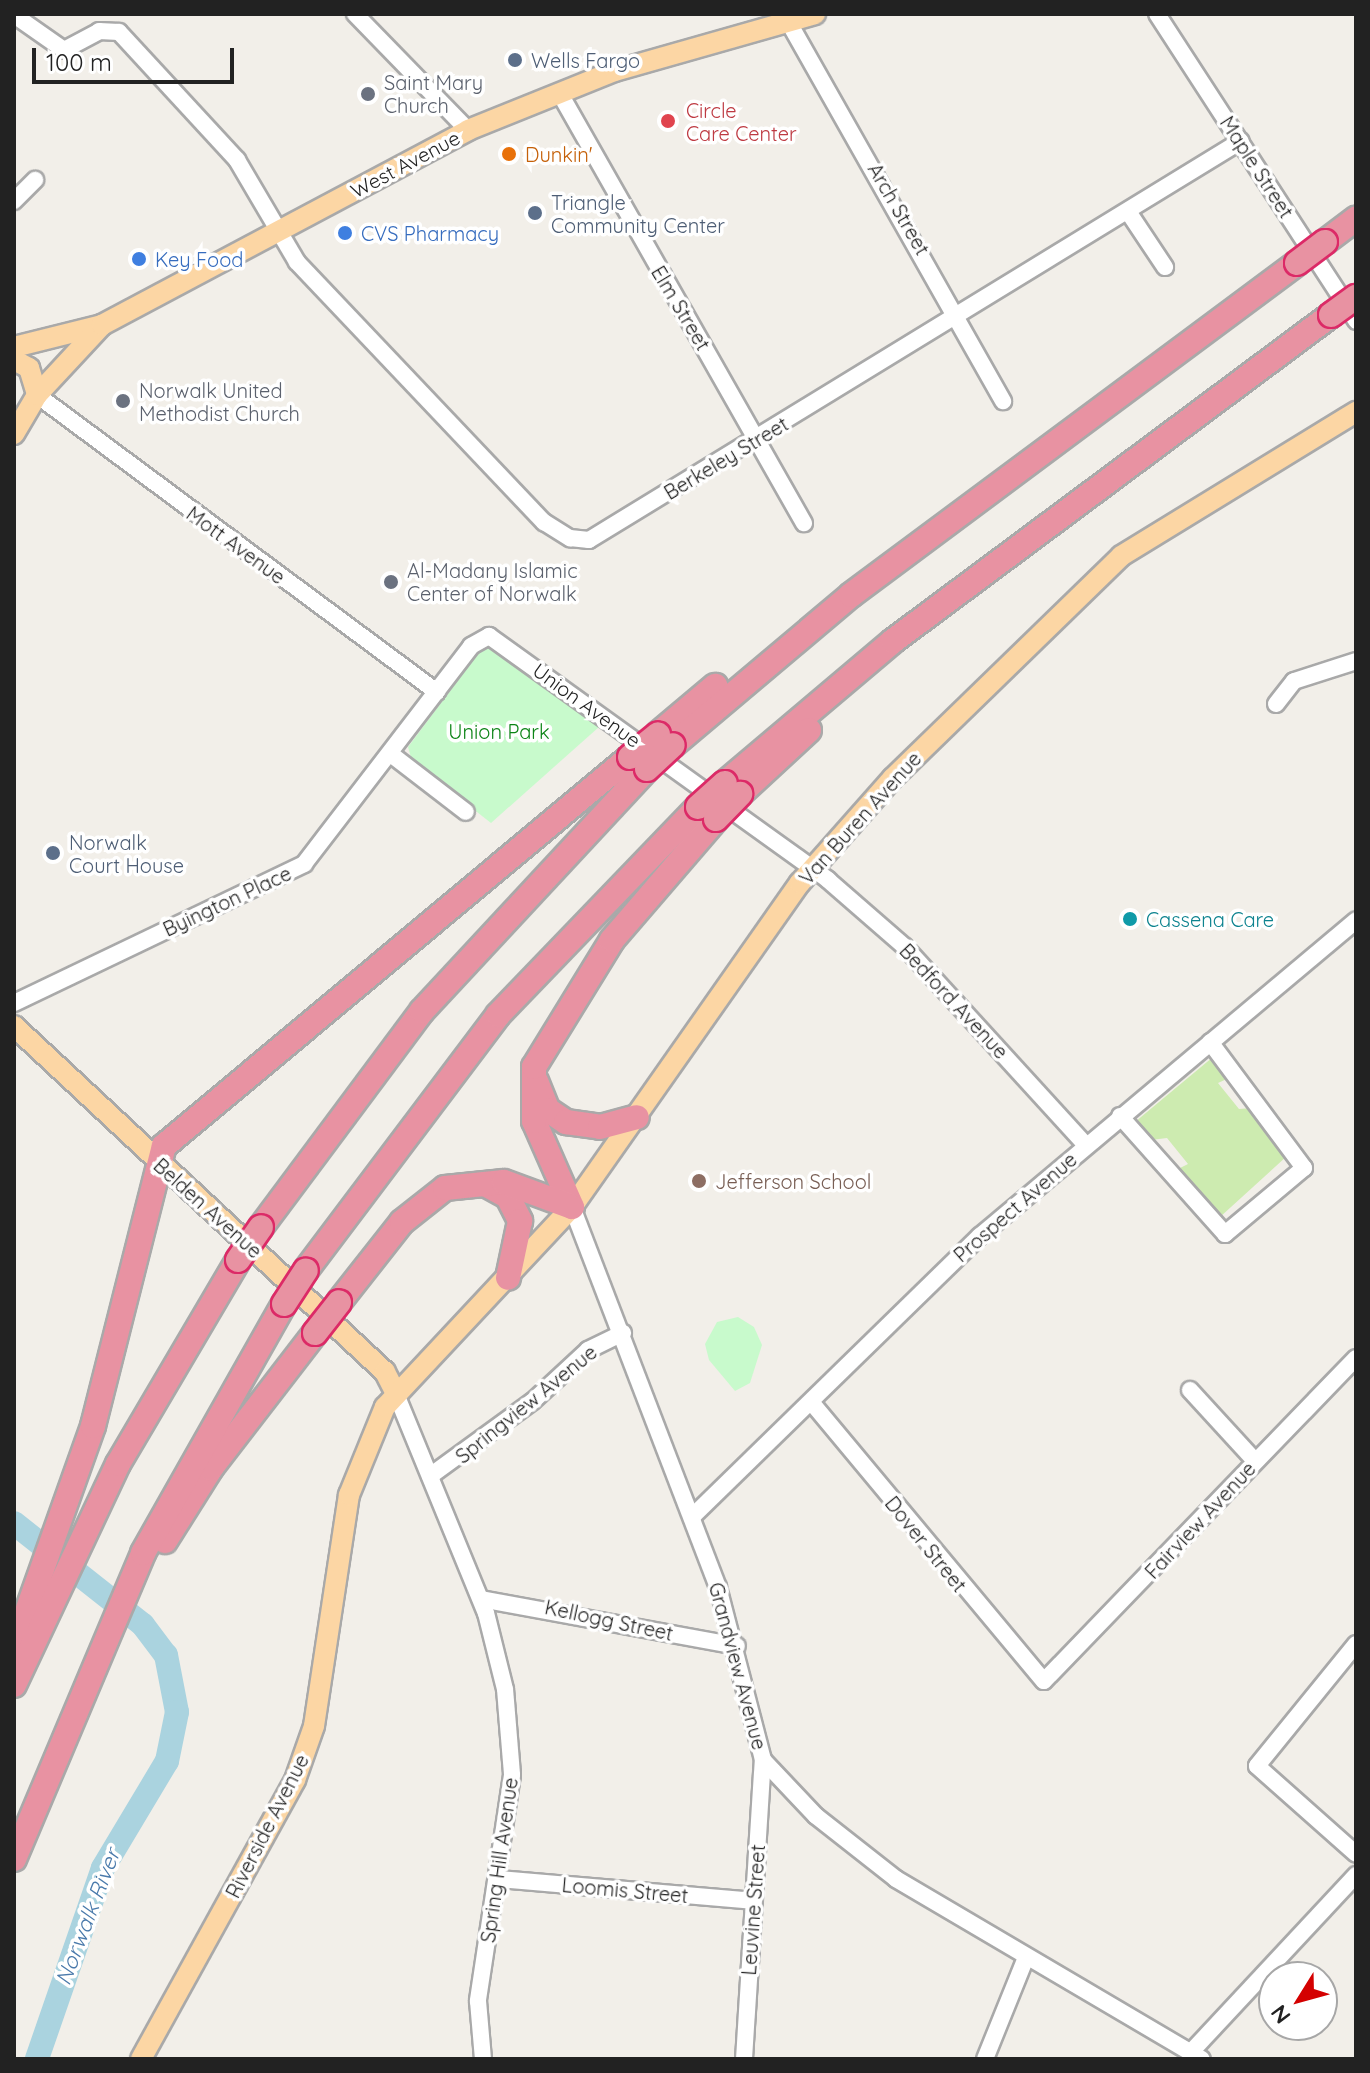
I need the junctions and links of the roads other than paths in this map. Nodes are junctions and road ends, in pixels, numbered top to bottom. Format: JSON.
{"nodes":[{"id":1,"x":355,"y":14,"type":"edge"},
{"id":2,"x":815,"y":14,"type":"edge"},
{"id":3,"x":1157,"y":14,"type":"edge"},
{"id":4,"x":14,"y":15,"type":"edge"},
{"id":5,"x":788,"y":21,"type":"junction"},
{"id":6,"x":559,"y":92,"type":"junction"},
{"id":7,"x":468,"y":130,"type":"junction"},
{"id":8,"x":1241,"y":141,"type":"junction"},
{"id":9,"x":35,"y":180,"type":"dead end"},
{"id":10,"x":14,"y":201,"type":"edge"},
{"id":11,"x":1129,"y":213,"type":"junction"},
{"id":12,"x":1356,"y":219,"type":"edge"},
{"id":13,"x":277,"y":232,"type":"junction"},
{"id":14,"x":1165,"y":267,"type":"dead end"},
{"id":15,"x":1356,"y":297,"type":"edge"},
{"id":16,"x":962,"y":317,"type":"junction"},
{"id":17,"x":1356,"y":321,"type":"edge"},
{"id":18,"x":102,"y":325,"type":"junction"},
{"id":19,"x":14,"y":347,"type":"edge"},
{"id":20,"x":14,"y":360,"type":"edge"},
{"id":21,"x":37,"y":395,"type":"junction"},
{"id":22,"x":14,"y":399,"type":"edge"},
{"id":23,"x":1003,"y":401,"type":"dead end"},
{"id":24,"x":1356,"y":412,"type":"edge"},
{"id":25,"x":14,"y":434,"type":"edge"},
{"id":26,"x":758,"y":439,"type":"junction"},
{"id":27,"x":804,"y":523,"type":"dead end"},
{"id":28,"x":489,"y":636,"type":"joint"},
{"id":29,"x":1356,"y":661,"type":"edge"},
{"id":30,"x":437,"y":692,"type":"junction"},
{"id":31,"x":1276,"y":704,"type":"dead end"},
{"id":32,"x":392,"y":755,"type":"junction"},
{"id":33,"x":638,"y":763,"type":"junction"},
{"id":34,"x":466,"y":812,"type":"dead end"},
{"id":35,"x":707,"y":813,"type":"junction"},
{"id":36,"x":812,"y":867,"type":"junction"},
{"id":37,"x":1356,"y":920,"type":"edge"},
{"id":38,"x":14,"y":1003,"type":"edge"},
{"id":39,"x":14,"y":1026,"type":"edge"},
{"id":40,"x":1210,"y":1042,"type":"junction"},
{"id":41,"x":534,"y":1067,"type":"junction"},
{"id":42,"x":1120,"y":1116,"type":"junction"},
{"id":43,"x":637,"y":1117,"type":"junction"},
{"id":44,"x":1086,"y":1145,"type":"junction"},
{"id":45,"x":157,"y":1162,"type":"junction"},
{"id":46,"x":475,"y":1181,"type":"junction"},
{"id":47,"x":572,"y":1207,"type":"junction"},
{"id":48,"x":508,"y":1278,"type":"junction"},
{"id":49,"x":623,"y":1333,"type":"junction"},
{"id":50,"x":1356,"y":1358,"type":"edge"},
{"id":51,"x":1190,"y":1390,"type":"dead end"},
{"id":52,"x":396,"y":1394,"type":"junction"},
{"id":53,"x":812,"y":1403,"type":"junction"},
{"id":54,"x":1255,"y":1461,"type":"junction"},
{"id":55,"x":430,"y":1476,"type":"junction"},
{"id":56,"x":693,"y":1516,"type":"junction"},
{"id":57,"x":148,"y":1558,"type":"junction"},
{"id":58,"x":481,"y":1599,"type":"junction"},
{"id":59,"x":24,"y":1637,"type":"edge"},
{"id":60,"x":1356,"y":1644,"type":"edge"},
{"id":61,"x":737,"y":1646,"type":"junction"},
{"id":62,"x":1044,"y":1681,"type":"joint"},
{"id":63,"x":14,"y":1685,"type":"edge"},
{"id":64,"x":763,"y":1760,"type":"junction"},
{"id":65,"x":1356,"y":1854,"type":"edge"},
{"id":66,"x":14,"y":1859,"type":"edge"},
{"id":67,"x":1356,"y":1875,"type":"edge"},
{"id":68,"x":498,"y":1879,"type":"junction"},
{"id":69,"x":753,"y":1901,"type":"junction"},
{"id":70,"x":1025,"y":1960,"type":"junction"},
{"id":71,"x":1197,"y":2055,"type":"edge"},
{"id":72,"x":141,"y":2059,"type":"edge"},
{"id":73,"x":483,"y":2059,"type":"edge"},
{"id":74,"x":744,"y":2059,"type":"edge"},
{"id":75,"x":985,"y":2059,"type":"edge"}],
"edges":[{"from":1,"to":7,"type":"street"},
{"from":2,"to":5,"type":"main road","name":"West Avenue"},
{"from":3,"to":8,"type":"street","name":"Maple Street"},
{"from":4,"to":13,"type":"street","name":"Berkeley Street"},
{"from":5,"to":6,"type":"main road","name":"West Avenue"},
{"from":5,"to":16,"type":"street","name":"Arch Street"},
{"from":6,"to":7,"type":"main road","name":"West Avenue"},
{"from":6,"to":26,"type":"street","name":"Elm Street"},
{"from":7,"to":13,"type":"main road","name":"West Avenue"},
{"from":8,"to":11,"type":"street","name":"Berkeley Street"},
{"from":8,"to":17,"type":"street","name":"Maple Street"},
{"from":9,"to":10,"type":"street"},
{"from":11,"to":14,"type":"street"},
{"from":11,"to":16,"type":"street","name":"Berkeley Street"},
{"from":12,"to":33,"type":"highway","bridge":true},
{"from":13,"to":18,"type":"main road","name":"West Avenue"},
{"from":13,"to":26,"type":"street","name":"Berkeley Street"},
{"from":15,"to":35,"type":"highway","bridge":true},
{"from":16,"to":23,"type":"street","name":"Arch Street"},
{"from":16,"to":26,"type":"street","name":"Berkeley Street"},
{"from":18,"to":19,"type":"main road"},
{"from":18,"to":21,"type":"main road","name":"West Avenue"},
{"from":20,"to":21,"type":"main road"},
{"from":21,"to":22,"type":"main road"},
{"from":21,"to":25,"type":"main road"},
{"from":21,"to":30,"type":"street","name":"Mott Avenue"},
{"from":24,"to":36,"type":"main road","name":"Van Buren Avenue"},
{"from":26,"to":27,"type":"street","name":"Elm Street"},
{"from":28,"to":30,"type":"street","name":"Byington Place"},
{"from":28,"to":36,"type":"street","name":"Union Avenue"},
{"from":29,"to":31,"type":"street"},
{"from":30,"to":32,"type":"street","name":"Byington Place"},
{"from":32,"to":34,"type":"street"},
{"from":32,"to":38,"type":"street","name":"Byington Place"},
{"from":33,"to":45,"type":"highway"},
{"from":33,"to":59,"type":"highway","bridge":true},
{"from":35,"to":41,"type":"highway"},
{"from":35,"to":57,"type":"highway","bridge":true},
{"from":36,"to":43,"type":"main road","name":"Van Buren Avenue"},
{"from":36,"to":44,"type":"street","name":"Bedford Avenue"},
{"from":37,"to":40,"type":"street","name":"Prospect Avenue"},
{"from":39,"to":45,"type":"main road","name":"Belden Avenue"},
{"from":40,"to":42,"type":"street","name":"Prospect Avenue"},
{"from":40,"to":42,"type":"street"},
{"from":41,"to":43,"type":"highway"},
{"from":41,"to":47,"type":"highway"},
{"from":42,"to":44,"type":"street","name":"Prospect Avenue"},
{"from":43,"to":47,"type":"main road","name":"Van Buren Avenue"},
{"from":44,"to":53,"type":"street","name":"Prospect Avenue"},
{"from":45,"to":52,"type":"main road","name":"Belden Avenue"},
{"from":45,"to":59,"type":"highway"},
{"from":46,"to":47,"type":"highway"},
{"from":46,"to":48,"type":"highway"},
{"from":46,"to":57,"type":"highway","bridge":true},
{"from":47,"to":48,"type":"main road","name":"Van Buren Avenue"},
{"from":47,"to":49,"type":"street","name":"Grandview Avenue"},
{"from":48,"to":52,"type":"main road","name":"Van Buren Avenue"},
{"from":49,"to":55,"type":"street","name":"Springview Avenue"},
{"from":49,"to":56,"type":"street","name":"Grandview Avenue"},
{"from":50,"to":54,"type":"street","name":"Fairview Avenue"},
{"from":51,"to":54,"type":"street"},
{"from":52,"to":55,"type":"street","name":"Spring Hill Avenue"},
{"from":52,"to":72,"type":"main road","name":"Riverside Avenue"},
{"from":53,"to":56,"type":"street","name":"Prospect Avenue"},
{"from":53,"to":62,"type":"street","name":"Dover Street"},
{"from":54,"to":62,"type":"street","name":"Fairview Avenue"},
{"from":55,"to":58,"type":"street","name":"Spring Hill Avenue"},
{"from":56,"to":61,"type":"street","name":"Grandview Avenue"},
{"from":57,"to":66,"type":"highway"},
{"from":58,"to":61,"type":"street","name":"Kellogg Street"},
{"from":58,"to":68,"type":"street","name":"Spring Hill Avenue"},
{"from":59,"to":63,"type":"highway"},
{"from":60,"to":65,"type":"street"},
{"from":61,"to":64,"type":"street","name":"Grandview Avenue"},
{"from":64,"to":69,"type":"street","name":"Leuvine Street"},
{"from":64,"to":70,"type":"street","name":"Grandview Avenue"},
{"from":67,"to":71,"type":"street"},
{"from":68,"to":69,"type":"street","name":"Loomis Street"},
{"from":68,"to":73,"type":"street","name":"Spring Hill Avenue"},
{"from":69,"to":74,"type":"street","name":"Leuvine Street"},
{"from":70,"to":71,"type":"street","name":"Grandview Avenue"},
{"from":70,"to":75,"type":"street"}]}
